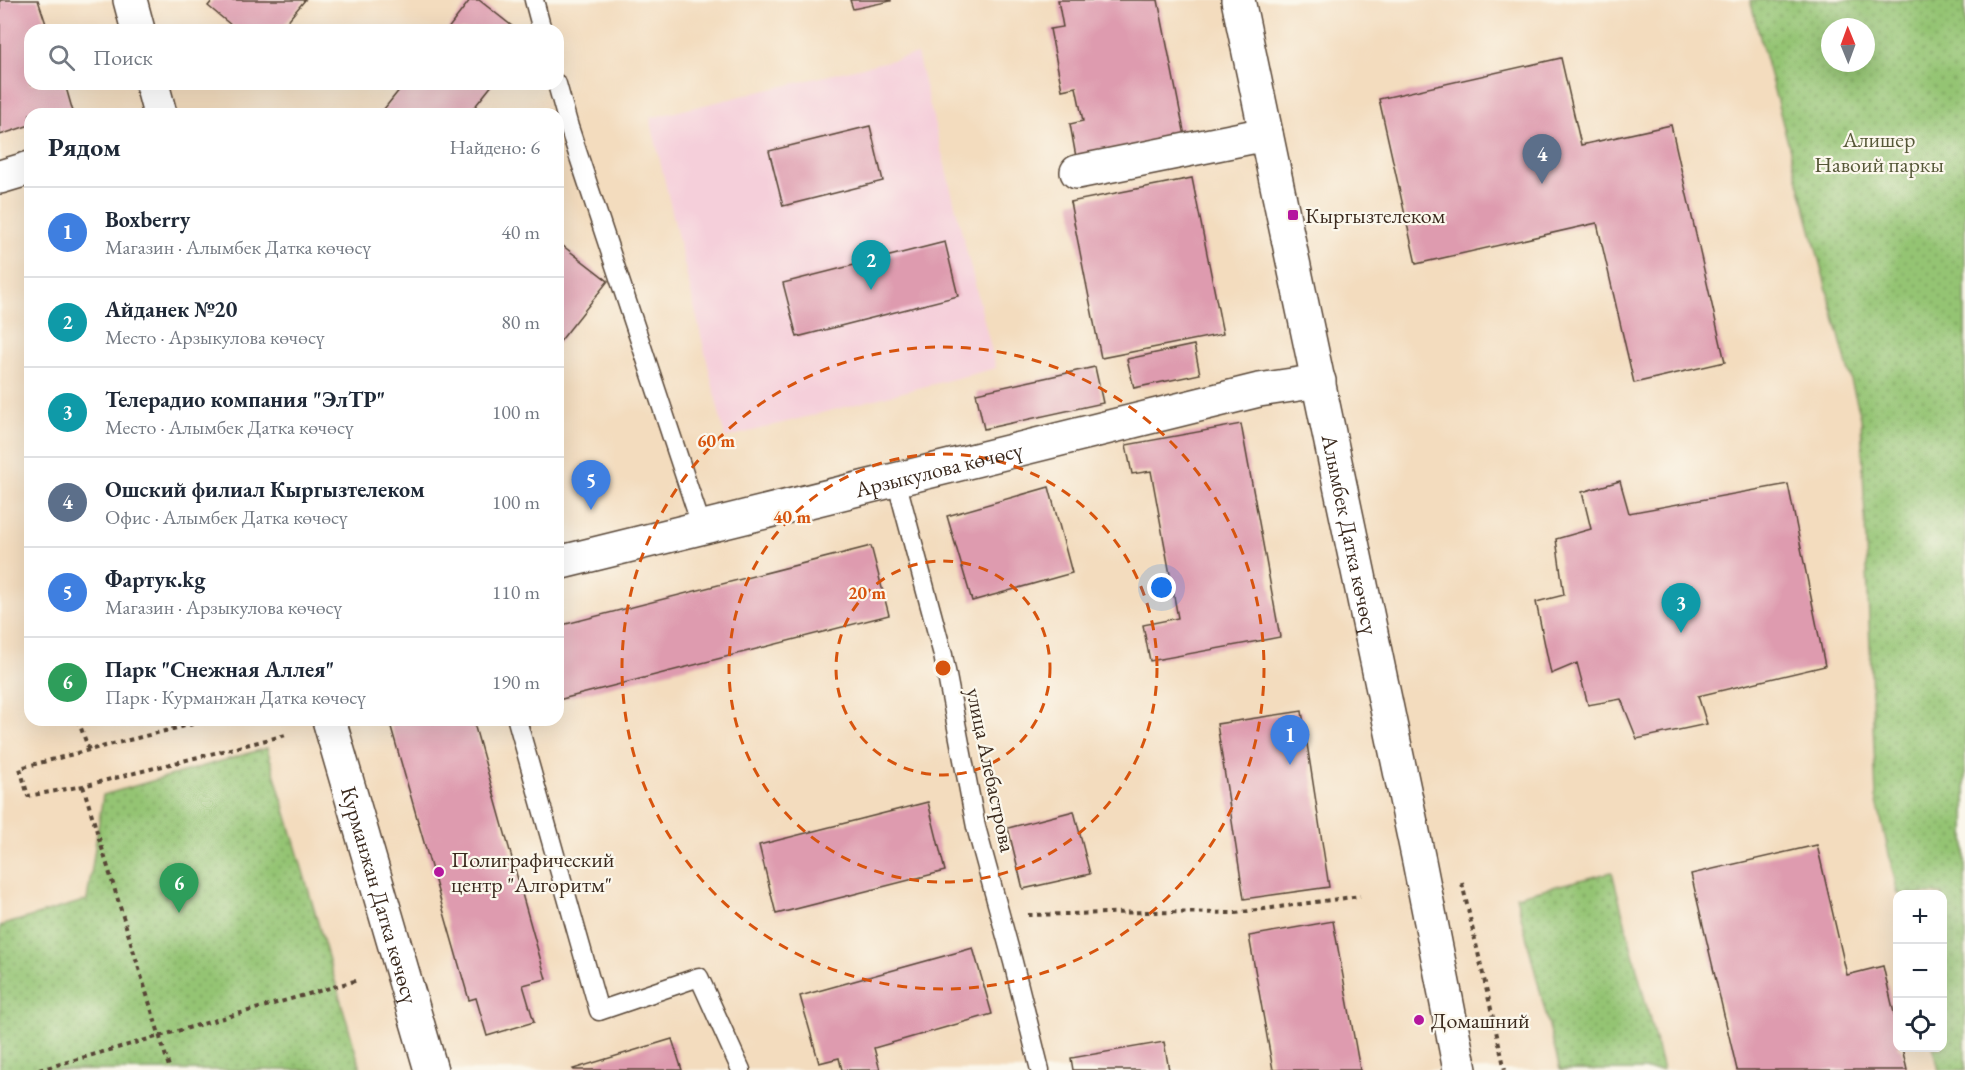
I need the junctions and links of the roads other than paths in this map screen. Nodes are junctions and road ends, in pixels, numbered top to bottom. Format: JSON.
{"nodes":[{"id":1,"x":130,"y":0,"type":"edge"},
{"id":2,"x":534,"y":0,"type":"edge"},
{"id":3,"x":1238,"y":0,"type":"edge"},
{"id":4,"x":136,"y":24,"type":"edge"},
{"id":5,"x":540,"y":24,"type":"edge"},
{"id":6,"x":154,"y":90,"type":"edge"},
{"id":7,"x":558,"y":90,"type":"edge"},
{"id":8,"x":158,"y":108,"type":"edge"},
{"id":9,"x":560,"y":108,"type":"edge"},
{"id":10,"x":1266,"y":134,"type":"junction"},
{"id":11,"x":564,"y":136,"type":"edge"},
{"id":12,"x":24,"y":170,"type":"edge"},
{"id":13,"x":1077,"y":172,"type":"dead end"},
{"id":14,"x":0,"y":177,"type":"edge"},
{"id":15,"x":1319,"y":381,"type":"junction"},
{"id":16,"x":896,"y":480,"type":"junction"},
{"id":17,"x":702,"y":528,"type":"junction"},
{"id":18,"x":564,"y":562,"type":"edge"},
{"id":19,"x":330,"y":726,"type":"edge"},
{"id":20,"x":519,"y":726,"type":"edge"},
{"id":21,"x":431,"y":1070,"type":"edge"},
{"id":22,"x":741,"y":1070,"type":"edge"},
{"id":23,"x":1040,"y":1070,"type":"edge"},
{"id":24,"x":1460,"y":1070,"type":"edge"}],
"edges":[{"from":1,"to":4,"type":"main road"},
{"from":2,"to":5,"type":"lane"},
{"from":3,"to":10,"type":"main road","name":"Алымбек Датка көчөсү"},
{"from":6,"to":8,"type":"main road"},
{"from":7,"to":9,"type":"lane"},
{"from":10,"to":13,"type":"main road"},
{"from":10,"to":15,"type":"main road","name":"Алымбек Датка көчөсү"},
{"from":11,"to":17,"type":"lane"},
{"from":12,"to":14,"type":"main road"},
{"from":15,"to":16,"type":"main road","name":"Арзыкулова көчөсү"},
{"from":15,"to":24,"type":"main road","name":"Алымбек Датка көчөсү"},
{"from":16,"to":17,"type":"main road","name":"Арзыкулова көчөсү"},
{"from":16,"to":23,"type":"lane","name":"улица Алебастрова"},
{"from":17,"to":18,"type":"main road","name":"Арзыкулова көчөсү"},
{"from":19,"to":21,"type":"main road","name":"Курманжан Датка көчөсү"},
{"from":20,"to":22,"type":"lane"}]}
